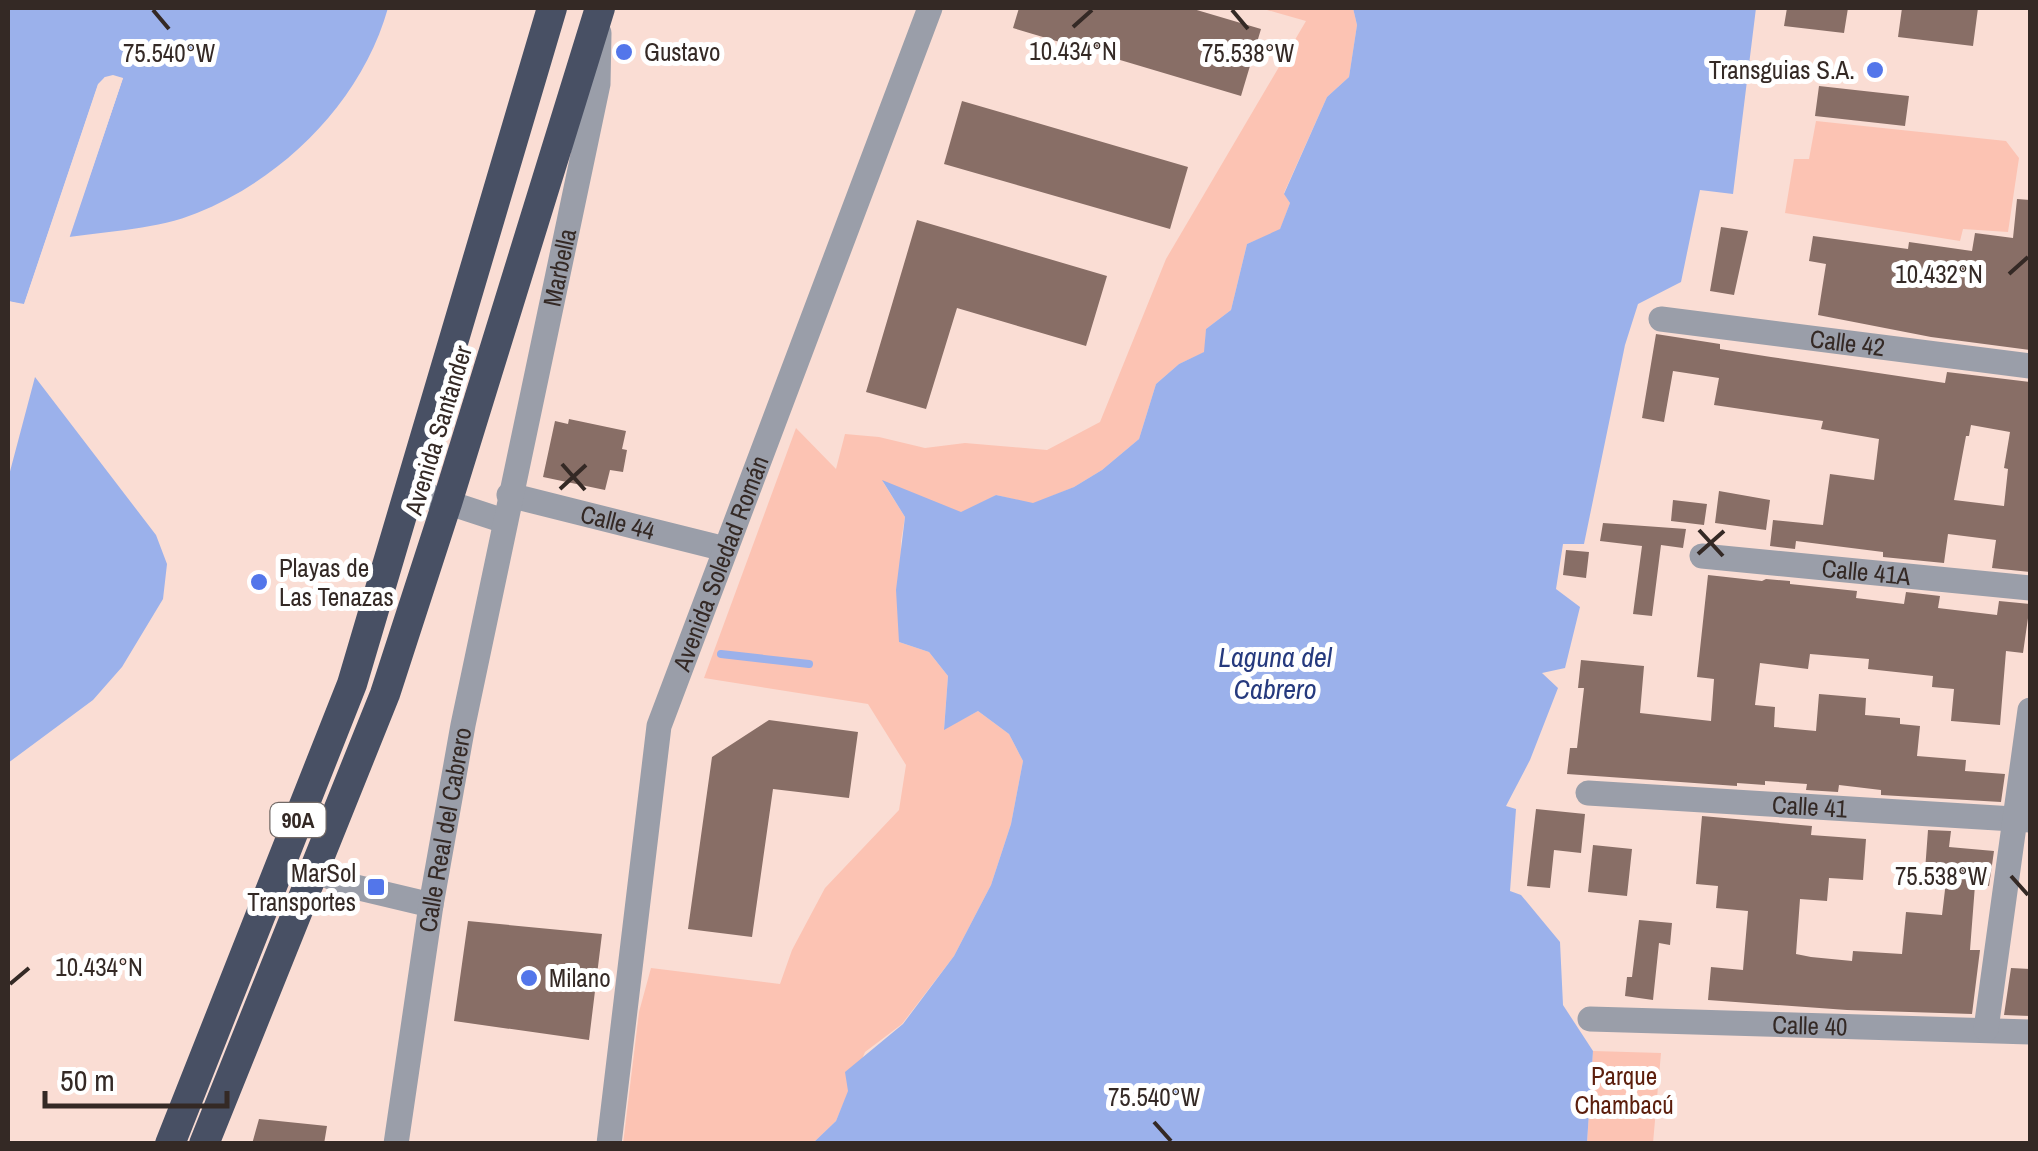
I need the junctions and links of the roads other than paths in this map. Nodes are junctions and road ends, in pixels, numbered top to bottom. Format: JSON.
{"nodes":[{"id":1,"x":552,"y":8,"type":"edge"},
{"id":2,"x":600,"y":8,"type":"edge"},
{"id":3,"x":930,"y":8,"type":"edge"},
{"id":4,"x":1661,"y":319,"type":"dead end"},
{"id":5,"x":2030,"y":366,"type":"edge"},
{"id":6,"x":410,"y":490,"type":"junction"},
{"id":7,"x":509,"y":495,"type":"junction"},
{"id":8,"x":447,"y":503,"type":"junction"},
{"id":9,"x":504,"y":521,"type":"junction"},
{"id":10,"x":725,"y":549,"type":"junction"},
{"id":11,"x":1702,"y":556,"type":"dead end"},
{"id":12,"x":2030,"y":588,"type":"edge"},
{"id":13,"x":2030,"y":710,"type":"edge"},
{"id":14,"x":1588,"y":792,"type":"dead end"},
{"id":15,"x":2023,"y":820,"type":"edge"},
{"id":16,"x":314,"y":870,"type":"junction"},
{"id":17,"x":431,"y":905,"type":"junction"},
{"id":18,"x":1590,"y":1019,"type":"dead end"},
{"id":19,"x":1986,"y":1029,"type":"junction"},
{"id":20,"x":2030,"y":1032,"type":"edge"},
{"id":21,"x":170,"y":1144,"type":"edge"},
{"id":22,"x":204,"y":1144,"type":"edge"},
{"id":23,"x":396,"y":1144,"type":"edge"},
{"id":24,"x":609,"y":1144,"type":"edge"}],
"edges":[{"from":1,"to":6,"type":"highway","name":"Avenida Santander","number":"90A"},
{"from":2,"to":7,"type":"street","name":"Marbella"},
{"from":2,"to":8,"type":"highway","name":"Avenida Santander","number":"90A"},
{"from":3,"to":10,"type":"street","name":"Avenida Soledad Román"},
{"from":4,"to":5,"type":"street","name":"Calle 42"},
{"from":6,"to":8,"type":"street"},
{"from":6,"to":21,"type":"highway","name":"Avenida Santander","number":"90A"},
{"from":7,"to":9,"type":"street","name":"Marbella"},
{"from":7,"to":10,"type":"street","name":"Calle 44"},
{"from":8,"to":9,"type":"street"},
{"from":8,"to":16,"type":"highway","name":"Avenida Santander","number":"90A"},
{"from":9,"to":17,"type":"street","name":"Calle Real del Cabrero"},
{"from":10,"to":24,"type":"street","name":"Avenida Soledad Román"},
{"from":11,"to":12,"type":"street","name":"Calle 41A"},
{"from":13,"to":15,"type":"street"},
{"from":14,"to":15,"type":"street","name":"Calle 41"},
{"from":15,"to":19,"type":"street"},
{"from":16,"to":17,"type":"street"},
{"from":16,"to":22,"type":"highway","name":"Avenida Santander","number":"90A"},
{"from":17,"to":23,"type":"street","name":"Calle Real del Cabrero"},
{"from":18,"to":19,"type":"street","name":"Calle 40"},
{"from":19,"to":20,"type":"street","name":"Calle 40"}]}
